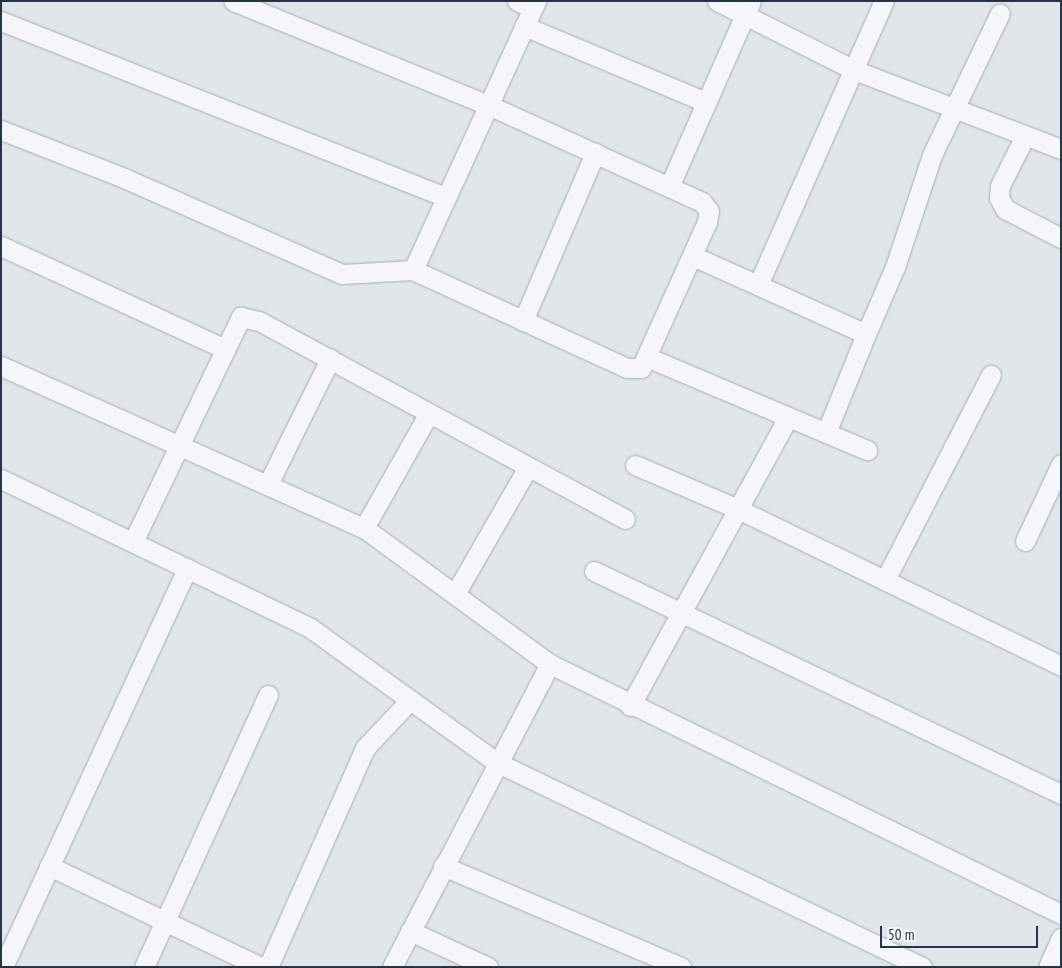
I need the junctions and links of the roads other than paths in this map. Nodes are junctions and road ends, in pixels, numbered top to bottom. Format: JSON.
{"nodes":[{"id":1,"x":233,"y":1,"type":"edge"},
{"id":2,"x":717,"y":1,"type":"edge"},
{"id":3,"x":884,"y":1,"type":"edge"},
{"id":4,"x":529,"y":4,"type":"edge"},
{"id":5,"x":747,"y":8,"type":"edge"},
{"id":6,"x":1000,"y":13,"type":"dead end"},
{"id":7,"x":1,"y":21,"type":"edge"},
{"id":8,"x":524,"y":26,"type":"junction"},
{"id":9,"x":854,"y":70,"type":"junction"},
{"id":10,"x":706,"y":102,"type":"junction"},
{"id":11,"x":488,"y":105,"type":"junction"},
{"id":12,"x":954,"y":110,"type":"junction"},
{"id":13,"x":1,"y":130,"type":"edge"},
{"id":14,"x":1025,"y":136,"type":"junction"},
{"id":15,"x":1061,"y":149,"type":"edge"},
{"id":16,"x":595,"y":153,"type":"junction"},
{"id":17,"x":669,"y":187,"type":"junction"},
{"id":18,"x":444,"y":197,"type":"junction"},
{"id":19,"x":1061,"y":238,"type":"edge"},
{"id":20,"x":1,"y":246,"type":"edge"},
{"id":21,"x":693,"y":256,"type":"junction"},
{"id":22,"x":414,"y":270,"type":"junction"},
{"id":23,"x":758,"y":285,"type":"junction"},
{"id":24,"x":523,"y":321,"type":"junction"},
{"id":25,"x":866,"y":334,"type":"junction"},
{"id":26,"x":224,"y":348,"type":"junction"},
{"id":27,"x":649,"y":358,"type":"junction"},
{"id":28,"x":330,"y":359,"type":"junction"},
{"id":29,"x":1,"y":366,"type":"edge"},
{"id":30,"x":991,"y":375,"type":"dead end"},
{"id":31,"x":429,"y":413,"type":"junction"},
{"id":32,"x":788,"y":417,"type":"junction"},
{"id":33,"x":826,"y":433,"type":"junction"},
{"id":34,"x":178,"y":443,"type":"junction"},
{"id":35,"x":867,"y":450,"type":"dead end"},
{"id":36,"x":1061,"y":464,"type":"edge"},
{"id":37,"x":635,"y":465,"type":"dead end"},
{"id":38,"x":528,"y":467,"type":"junction"},
{"id":39,"x":1,"y":479,"type":"edge"},
{"id":40,"x":268,"y":484,"type":"junction"},
{"id":41,"x":738,"y":508,"type":"junction"},
{"id":42,"x":625,"y":519,"type":"dead end"},
{"id":43,"x":364,"y":528,"type":"junction"},
{"id":44,"x":1025,"y":541,"type":"dead end"},
{"id":45,"x":132,"y":542,"type":"junction"},
{"id":46,"x":187,"y":568,"type":"junction"},
{"id":47,"x":594,"y":571,"type":"dead end"},
{"id":48,"x":885,"y":580,"type":"junction"},
{"id":49,"x":455,"y":594,"type":"junction"},
{"id":50,"x":683,"y":610,"type":"junction"},
{"id":51,"x":550,"y":664,"type":"junction"},
{"id":52,"x":1061,"y":666,"type":"edge"},
{"id":53,"x":268,"y":695,"type":"dead end"},
{"id":54,"x":410,"y":700,"type":"junction"},
{"id":55,"x":630,"y":706,"type":"junction"},
{"id":56,"x":496,"y":762,"type":"junction"},
{"id":57,"x":1061,"y":794,"type":"edge"},
{"id":58,"x":49,"y":866,"type":"junction"},
{"id":59,"x":443,"y":866,"type":"junction"},
{"id":60,"x":1061,"y":914,"type":"edge"},
{"id":61,"x":165,"y":921,"type":"junction"},
{"id":62,"x":410,"y":931,"type":"junction"},
{"id":63,"x":1061,"y":938,"type":"edge"},
{"id":64,"x":7,"y":941,"type":"edge"},
{"id":65,"x":1053,"y":965,"type":"edge"},
{"id":66,"x":3,"y":967,"type":"edge"},
{"id":67,"x":144,"y":967,"type":"edge"},
{"id":68,"x":261,"y":967,"type":"edge"},
{"id":69,"x":268,"y":967,"type":"edge"},
{"id":70,"x":392,"y":967,"type":"edge"},
{"id":71,"x":488,"y":967,"type":"edge"},
{"id":72,"x":681,"y":967,"type":"edge"},
{"id":73,"x":922,"y":967,"type":"edge"}],
"edges":[{"from":1,"to":11,"type":"street"},
{"from":2,"to":5,"type":"street"},
{"from":3,"to":9,"type":"street"},
{"from":4,"to":8,"type":"street"},
{"from":5,"to":9,"type":"street"},
{"from":5,"to":10,"type":"street"},
{"from":6,"to":12,"type":"street"},
{"from":7,"to":18,"type":"street"},
{"from":8,"to":10,"type":"street"},
{"from":8,"to":11,"type":"street"},
{"from":9,"to":12,"type":"street"},
{"from":9,"to":23,"type":"street"},
{"from":10,"to":17,"type":"street"},
{"from":11,"to":16,"type":"street"},
{"from":11,"to":18,"type":"street"},
{"from":12,"to":14,"type":"street"},
{"from":12,"to":25,"type":"street"},
{"from":13,"to":22,"type":"street"},
{"from":14,"to":15,"type":"street"},
{"from":14,"to":19,"type":"street"},
{"from":16,"to":17,"type":"street"},
{"from":16,"to":24,"type":"street"},
{"from":17,"to":21,"type":"street"},
{"from":18,"to":22,"type":"street"},
{"from":20,"to":26,"type":"street"},
{"from":21,"to":23,"type":"street"},
{"from":21,"to":27,"type":"street"},
{"from":22,"to":24,"type":"street"},
{"from":23,"to":25,"type":"street"},
{"from":24,"to":27,"type":"street"},
{"from":25,"to":33,"type":"street"},
{"from":26,"to":28,"type":"street"},
{"from":26,"to":34,"type":"street"},
{"from":27,"to":32,"type":"street"},
{"from":28,"to":31,"type":"street"},
{"from":28,"to":40,"type":"street"},
{"from":29,"to":34,"type":"street"},
{"from":30,"to":48,"type":"street"},
{"from":31,"to":38,"type":"street"},
{"from":31,"to":43,"type":"street"},
{"from":32,"to":33,"type":"street"},
{"from":32,"to":41,"type":"street"},
{"from":33,"to":35,"type":"street"},
{"from":34,"to":40,"type":"street"},
{"from":34,"to":45,"type":"street"},
{"from":36,"to":44,"type":"street"},
{"from":37,"to":41,"type":"street"},
{"from":38,"to":42,"type":"street"},
{"from":38,"to":49,"type":"street"},
{"from":39,"to":45,"type":"street"},
{"from":40,"to":43,"type":"street"},
{"from":41,"to":48,"type":"street"},
{"from":41,"to":50,"type":"street"},
{"from":43,"to":49,"type":"street"},
{"from":45,"to":46,"type":"street"},
{"from":46,"to":54,"type":"street"},
{"from":46,"to":58,"type":"street"},
{"from":47,"to":50,"type":"street"},
{"from":48,"to":52,"type":"street"},
{"from":49,"to":51,"type":"street"},
{"from":50,"to":55,"type":"street"},
{"from":50,"to":57,"type":"street"},
{"from":51,"to":55,"type":"street"},
{"from":51,"to":56,"type":"street"},
{"from":53,"to":61,"type":"street"},
{"from":54,"to":56,"type":"street"},
{"from":54,"to":69,"type":"street"},
{"from":55,"to":60,"type":"street"},
{"from":56,"to":59,"type":"street"},
{"from":56,"to":73,"type":"street"},
{"from":58,"to":61,"type":"street"},
{"from":58,"to":64,"type":"street"},
{"from":59,"to":62,"type":"street"},
{"from":59,"to":72,"type":"street"},
{"from":61,"to":67,"type":"street"},
{"from":61,"to":68,"type":"street"},
{"from":62,"to":70,"type":"street"},
{"from":62,"to":71,"type":"street"},
{"from":63,"to":65,"type":"street"},
{"from":64,"to":66,"type":"street"}]}
